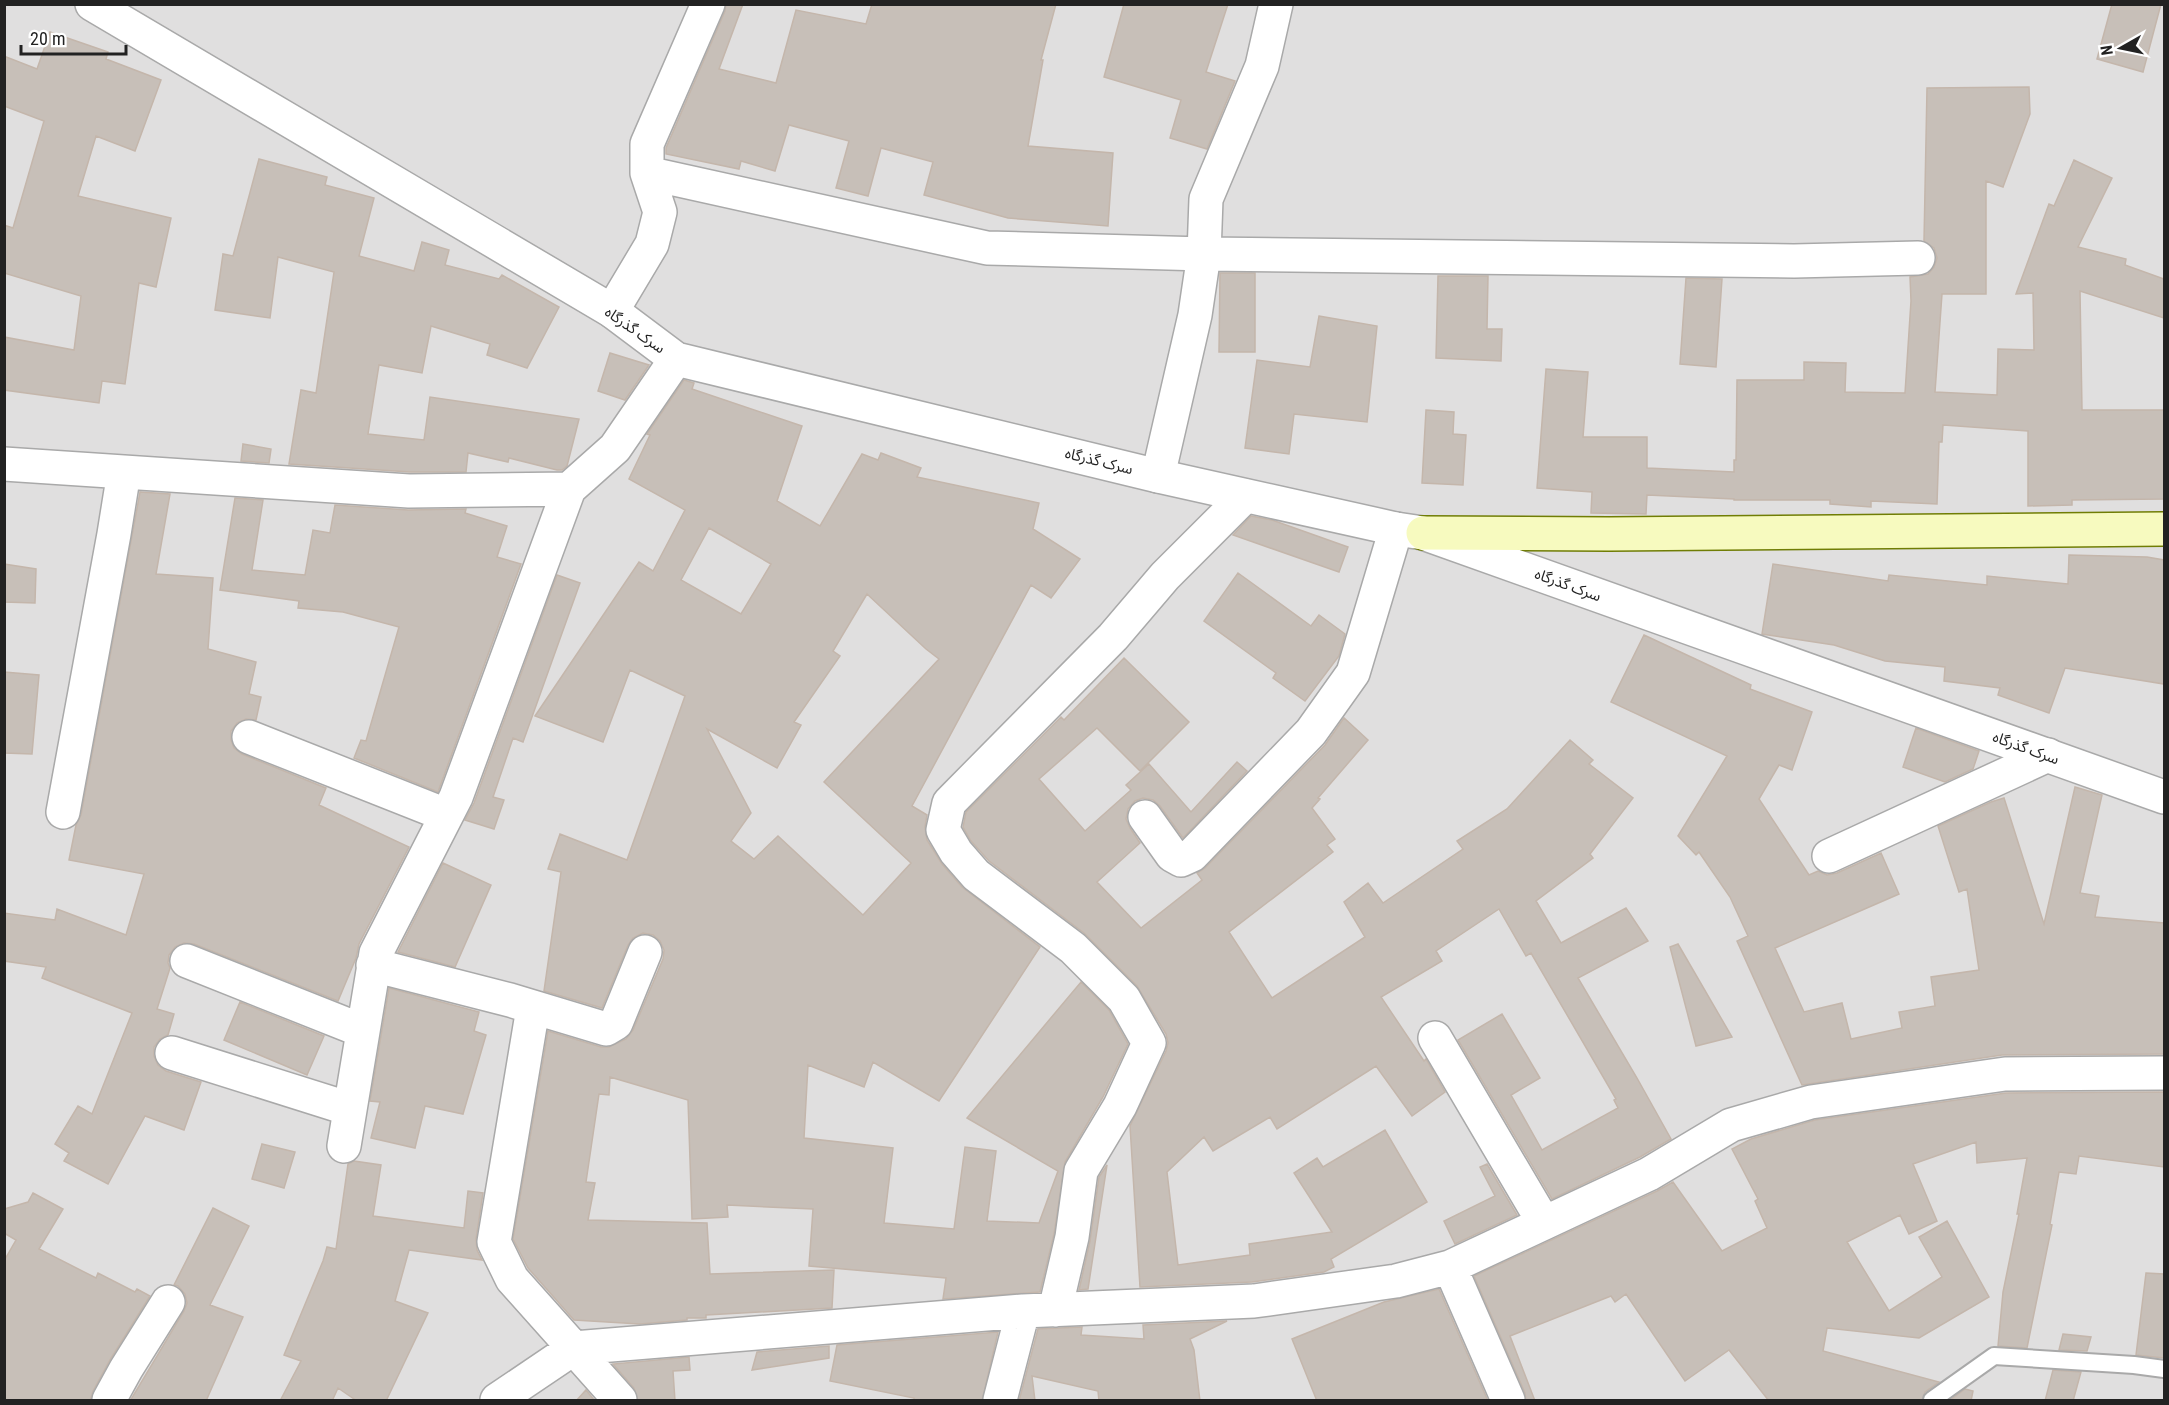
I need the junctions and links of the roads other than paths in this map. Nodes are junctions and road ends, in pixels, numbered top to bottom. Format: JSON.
{"nodes":[{"id":1,"x":92,"y":4,"type":"edge"},
{"id":2,"x":708,"y":4,"type":"edge"},
{"id":3,"x":1276,"y":4,"type":"edge"},
{"id":4,"x":647,"y":173,"type":"junction"},
{"id":5,"x":1204,"y":254,"type":"junction"},
{"id":6,"x":1918,"y":258,"type":"dead end"},
{"id":7,"x":612,"y":311,"type":"junction"},
{"id":8,"x":676,"y":359,"type":"junction"},
{"id":9,"x":4,"y":464,"type":"edge"},
{"id":10,"x":124,"y":472,"type":"junction"},
{"id":11,"x":1158,"y":476,"type":"junction"},
{"id":12,"x":568,"y":489,"type":"junction"},
{"id":13,"x":1245,"y":496,"type":"junction"},
{"id":14,"x":2164,"y":529,"type":"edge"},
{"id":15,"x":1409,"y":531,"type":"junction"},
{"id":16,"x":249,"y":737,"type":"dead end"},
{"id":17,"x":2048,"y":755,"type":"junction"},
{"id":18,"x":2164,"y":797,"type":"edge"},
{"id":19,"x":63,"y":812,"type":"dead end"},
{"id":20,"x":446,"y":815,"type":"junction"},
{"id":21,"x":1145,"y":818,"type":"dead end"},
{"id":22,"x":1829,"y":856,"type":"dead end"},
{"id":23,"x":645,"y":952,"type":"dead end"},
{"id":24,"x":187,"y":961,"type":"dead end"},
{"id":25,"x":373,"y":965,"type":"junction"},
{"id":26,"x":533,"y":1008,"type":"junction"},
{"id":27,"x":363,"y":1031,"type":"junction"},
{"id":28,"x":1435,"y":1038,"type":"dead end"},
{"id":29,"x":172,"y":1053,"type":"dead end"},
{"id":30,"x":2164,"y":1073,"type":"edge"},
{"id":31,"x":351,"y":1109,"type":"junction"},
{"id":32,"x":344,"y":1146,"type":"dead end"},
{"id":33,"x":1544,"y":1223,"type":"junction"},
{"id":34,"x":1450,"y":1267,"type":"junction"},
{"id":35,"x":168,"y":1302,"type":"dead end"},
{"id":36,"x":1039,"y":1310,"type":"junction"},
{"id":37,"x":574,"y":1348,"type":"junction"},
{"id":38,"x":2164,"y":1369,"type":"edge"},
{"id":39,"x":109,"y":1401,"type":"edge"},
{"id":40,"x":497,"y":1401,"type":"edge"},
{"id":41,"x":620,"y":1401,"type":"edge"},
{"id":42,"x":1000,"y":1401,"type":"edge"},
{"id":43,"x":1508,"y":1401,"type":"edge"},
{"id":44,"x":1932,"y":1401,"type":"edge"}],
"edges":[{"from":1,"to":7,"type":"street","name":"سرک گذرگاه"},
{"from":2,"to":4,"type":"street"},
{"from":3,"to":5,"type":"street"},
{"from":4,"to":5,"type":"street"},
{"from":4,"to":7,"type":"street"},
{"from":5,"to":6,"type":"street"},
{"from":5,"to":11,"type":"street"},
{"from":7,"to":8,"type":"street","name":"سرک گذرگاه"},
{"from":8,"to":11,"type":"street","name":"سرک گذرگاه"},
{"from":8,"to":12,"type":"street"},
{"from":9,"to":10,"type":"street"},
{"from":10,"to":12,"type":"street"},
{"from":10,"to":19,"type":"street"},
{"from":11,"to":13,"type":"street","name":"سرک گذرگاه"},
{"from":12,"to":20,"type":"street"},
{"from":13,"to":15,"type":"street","name":"سرک گذرگاه"},
{"from":13,"to":36,"type":"street"},
{"from":14,"to":15,"type":"main road"},
{"from":15,"to":17,"type":"street","name":"سرک گذرگاه"},
{"from":15,"to":21,"type":"street"},
{"from":16,"to":20,"type":"street"},
{"from":17,"to":18,"type":"street","name":"سرک گذرگاه"},
{"from":17,"to":22,"type":"street"},
{"from":20,"to":25,"type":"street"},
{"from":23,"to":26,"type":"street"},
{"from":24,"to":27,"type":"street"},
{"from":25,"to":26,"type":"street"},
{"from":25,"to":27,"type":"street"},
{"from":26,"to":37,"type":"street"},
{"from":27,"to":31,"type":"street"},
{"from":28,"to":33,"type":"street"},
{"from":29,"to":31,"type":"street"},
{"from":30,"to":33,"type":"street"},
{"from":31,"to":32,"type":"street"},
{"from":33,"to":34,"type":"street"},
{"from":34,"to":36,"type":"street"},
{"from":34,"to":43,"type":"street"},
{"from":35,"to":39,"type":"street"},
{"from":36,"to":37,"type":"street"},
{"from":36,"to":42,"type":"street"},
{"from":37,"to":40,"type":"street"},
{"from":37,"to":41,"type":"street"},
{"from":38,"to":44,"type":"lane"}]}
